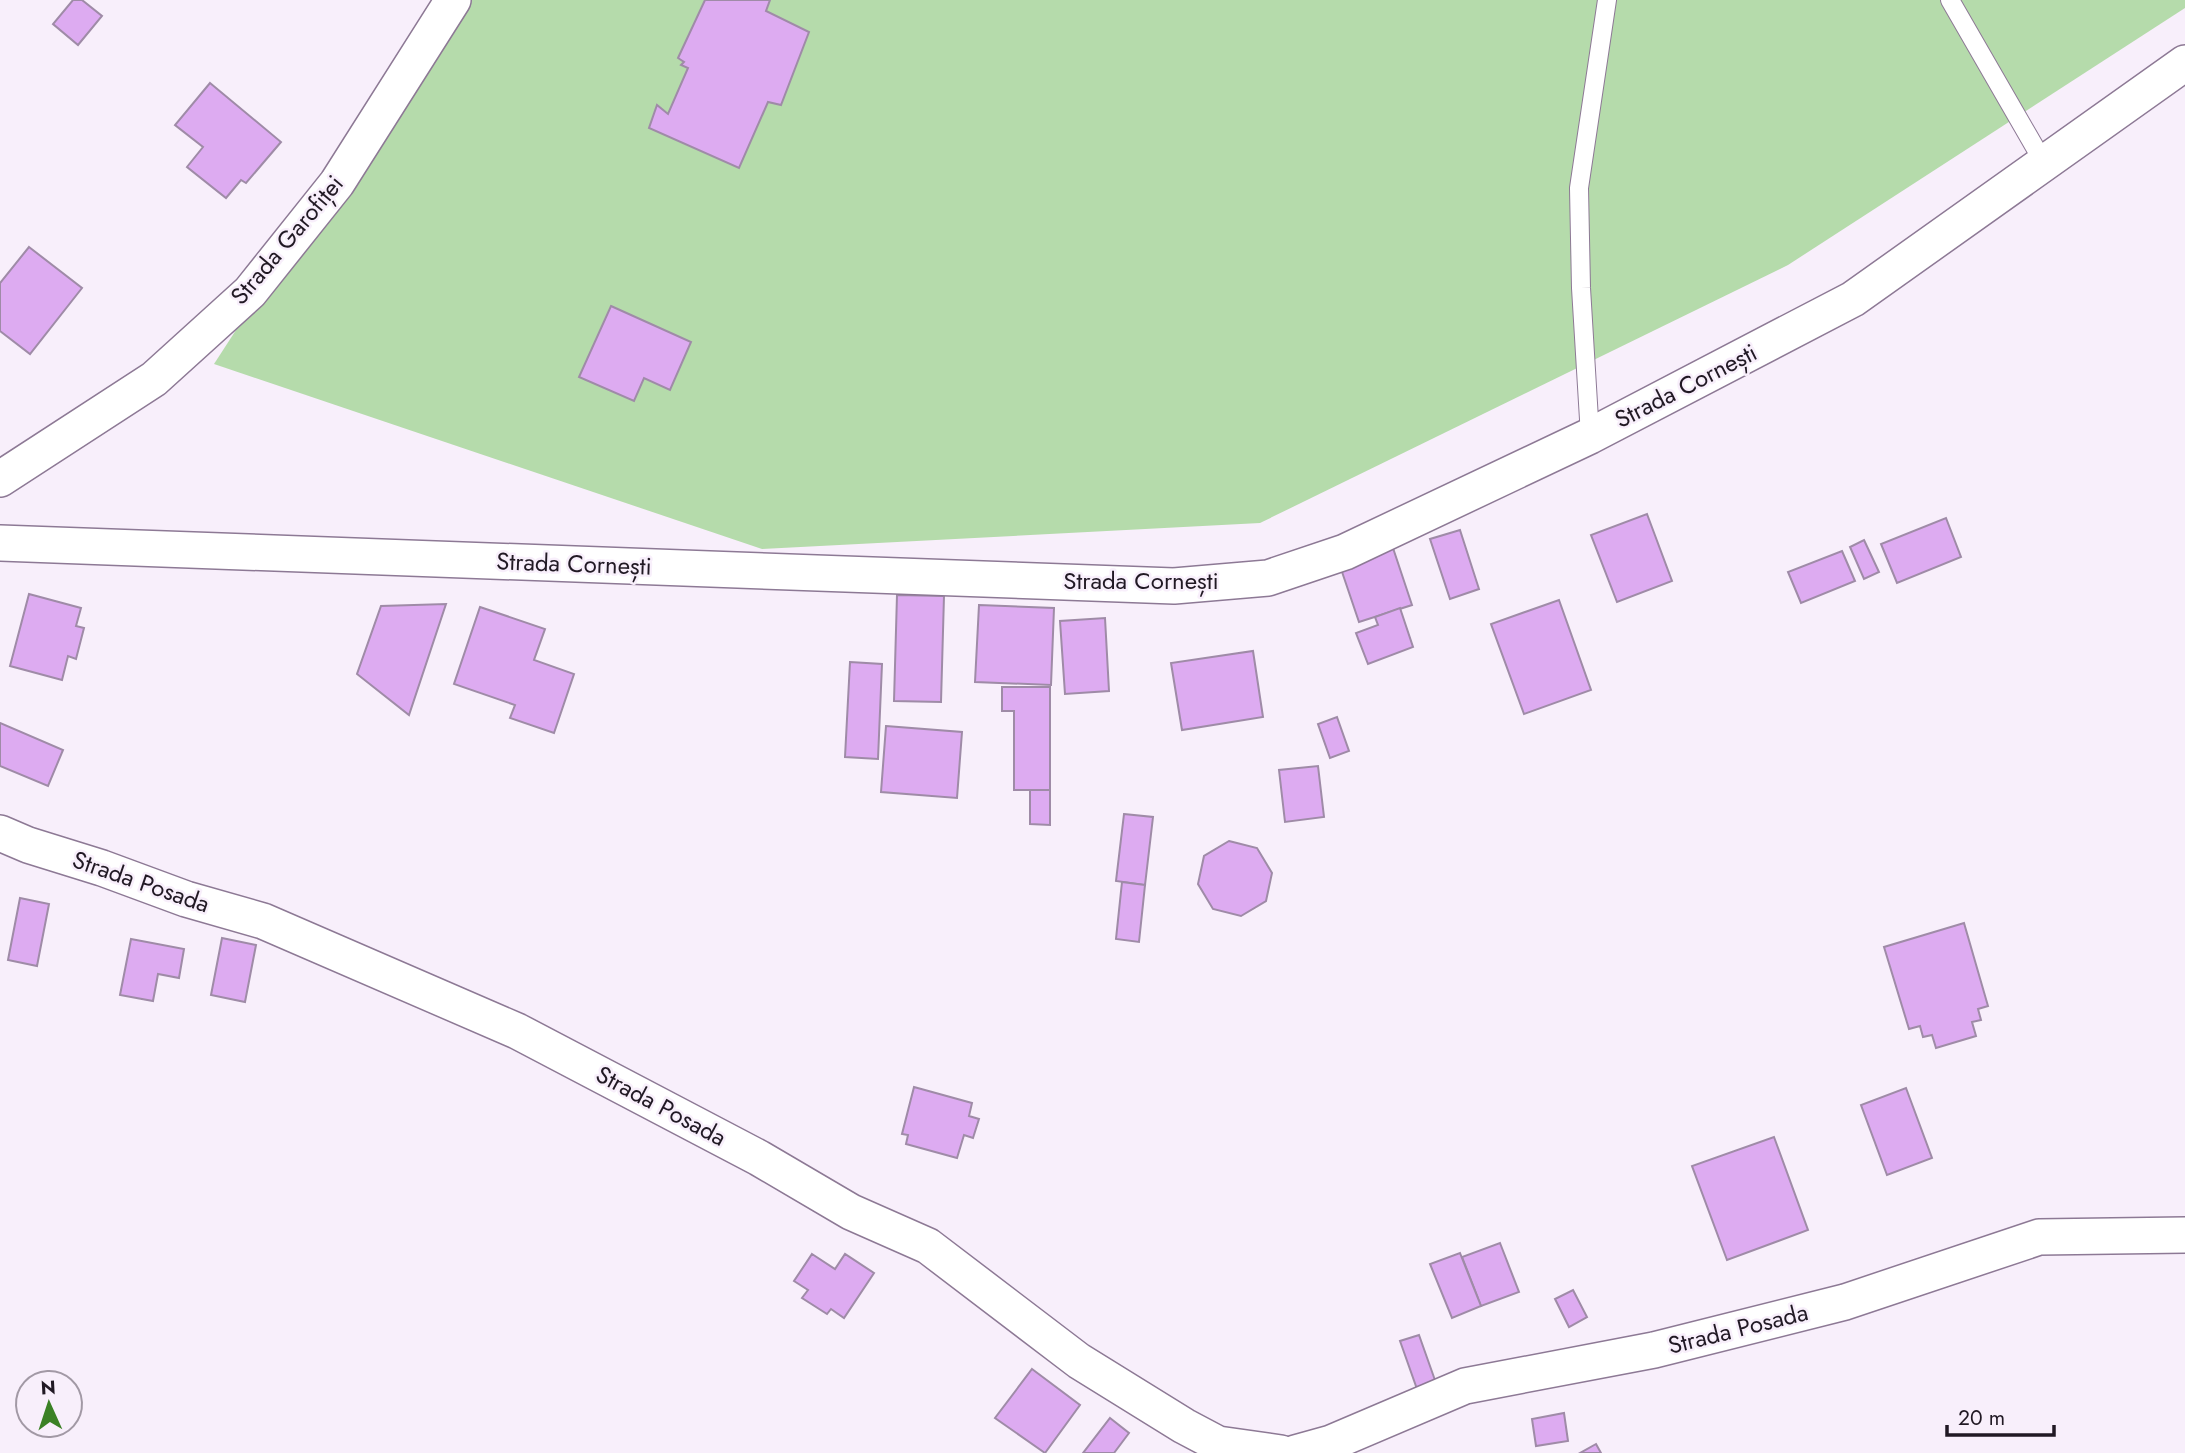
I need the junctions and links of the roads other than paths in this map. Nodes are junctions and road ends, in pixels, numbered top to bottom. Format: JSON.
{"nodes":[{"id":1,"x":453,"y":0,"type":"edge"},
{"id":2,"x":1607,"y":0,"type":"edge"},
{"id":3,"x":1950,"y":0,"type":"edge"},
{"id":4,"x":2185,"y":63,"type":"edge"},
{"id":5,"x":2044,"y":163,"type":"junction"},
{"id":6,"x":1590,"y":436,"type":"junction"},
{"id":7,"x":0,"y":479,"type":"edge"},
{"id":8,"x":0,"y":543,"type":"edge"},
{"id":9,"x":0,"y":833,"type":"edge"},
{"id":10,"x":2185,"y":1235,"type":"edge"},
{"id":11,"x":1281,"y":1453,"type":"edge"},
{"id":12,"x":1295,"y":1453,"type":"edge"}],
"edges":[{"from":1,"to":7,"type":"street","name":"Strada Garofiței"},
{"from":2,"to":6,"type":"lane"},
{"from":3,"to":5,"type":"lane"},
{"from":4,"to":5,"type":"street","name":"Strada Cornești"},
{"from":5,"to":6,"type":"street","name":"Strada Cornești"},
{"from":6,"to":8,"type":"street","name":"Strada Cornești"},
{"from":9,"to":11,"type":"street","name":"Strada Posada"},
{"from":10,"to":12,"type":"street","name":"Strada Posada"}]}
